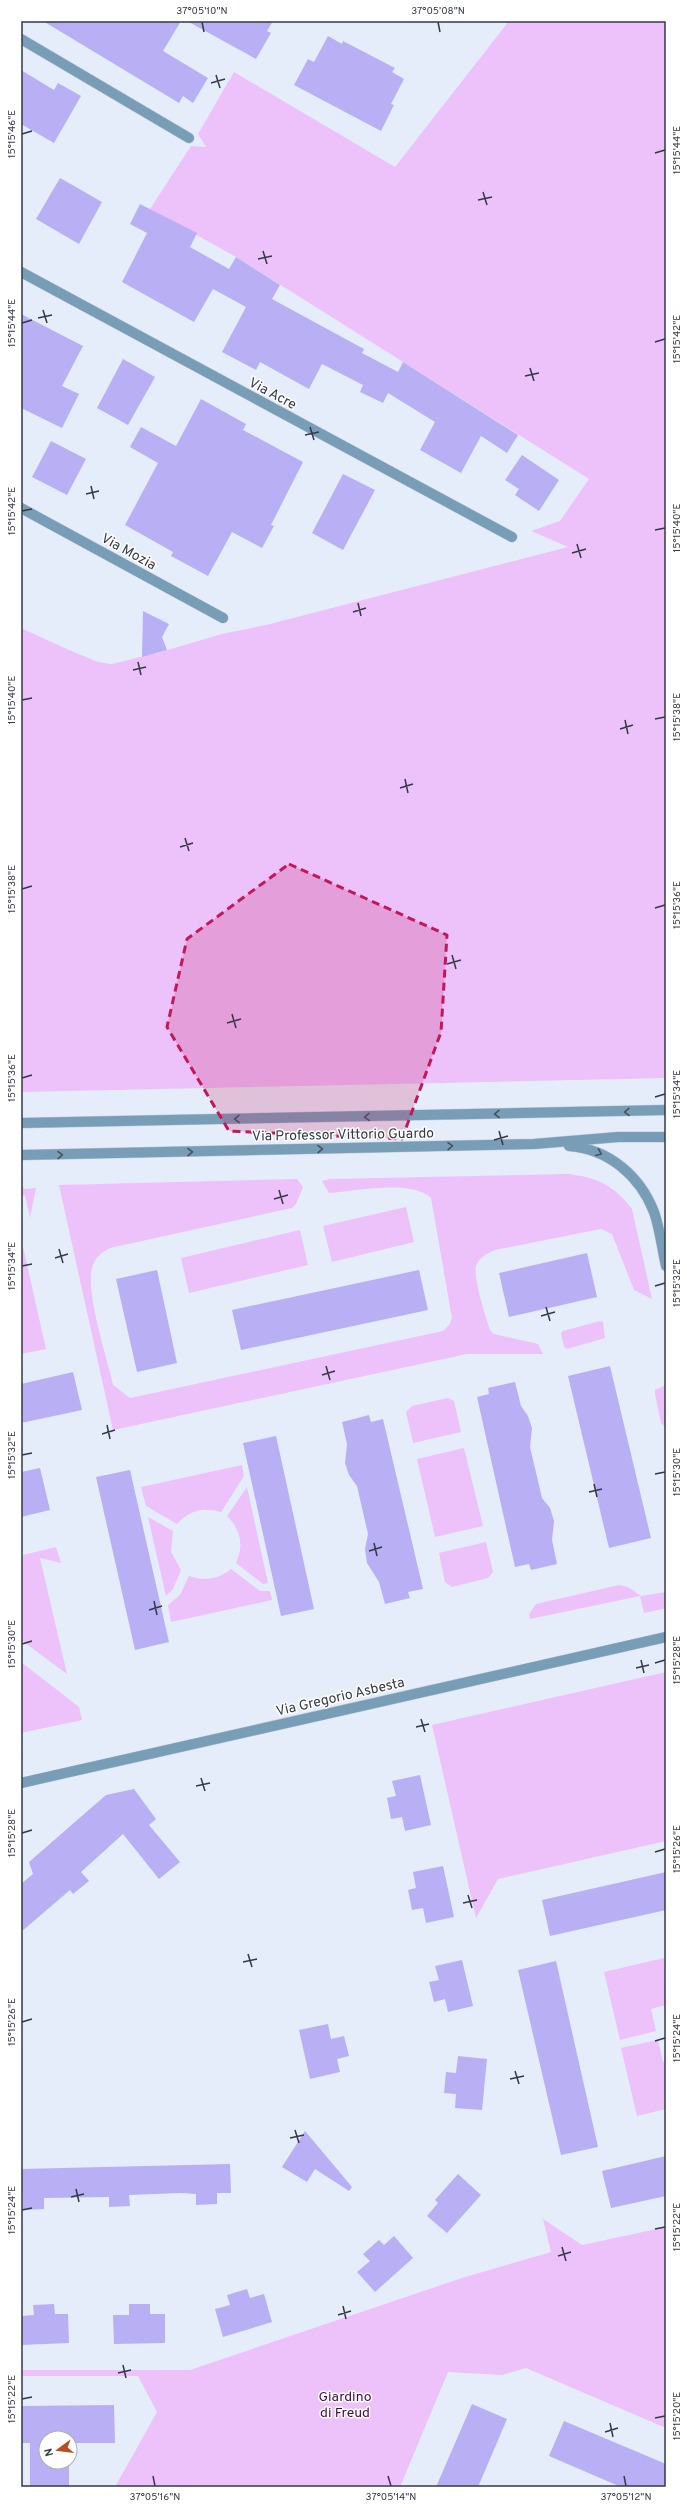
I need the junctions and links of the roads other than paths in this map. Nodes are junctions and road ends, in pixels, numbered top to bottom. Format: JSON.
{"nodes":[{"id":1,"x":21,"y":39,"type":"edge"},
{"id":2,"x":189,"y":138,"type":"dead end"},
{"id":3,"x":21,"y":272,"type":"edge"},
{"id":4,"x":21,"y":508,"type":"edge"},
{"id":5,"x":512,"y":538,"type":"dead end"},
{"id":6,"x":223,"y":618,"type":"dead end"},
{"id":7,"x":666,"y":1110,"type":"edge"},
{"id":8,"x":21,"y":1123,"type":"edge"},
{"id":9,"x":666,"y":1137,"type":"edge"},
{"id":10,"x":534,"y":1144,"type":"junction"},
{"id":11,"x":21,"y":1155,"type":"edge"},
{"id":12,"x":666,"y":1266,"type":"edge"},
{"id":13,"x":666,"y":1637,"type":"edge"},
{"id":14,"x":21,"y":1783,"type":"edge"}],
"edges":[{"from":1,"to":2,"type":"street"},
{"from":3,"to":5,"type":"street","name":"Via Acre"},
{"from":4,"to":6,"type":"street","name":"Via Mozia"},
{"from":7,"to":8,"type":"street","name":"Via Professor Vittorio Guardo","one_way":true},
{"from":9,"to":10,"type":"street","name":"Via Professor Vittorio Guardo"},
{"from":11,"to":10,"type":"street","name":"Via Professor Vittorio Guardo","one_way":true},
{"from":10,"to":12,"type":"street","one_way":true},
{"from":13,"to":14,"type":"street","name":"Via Gregorio Asbesta"}]}
